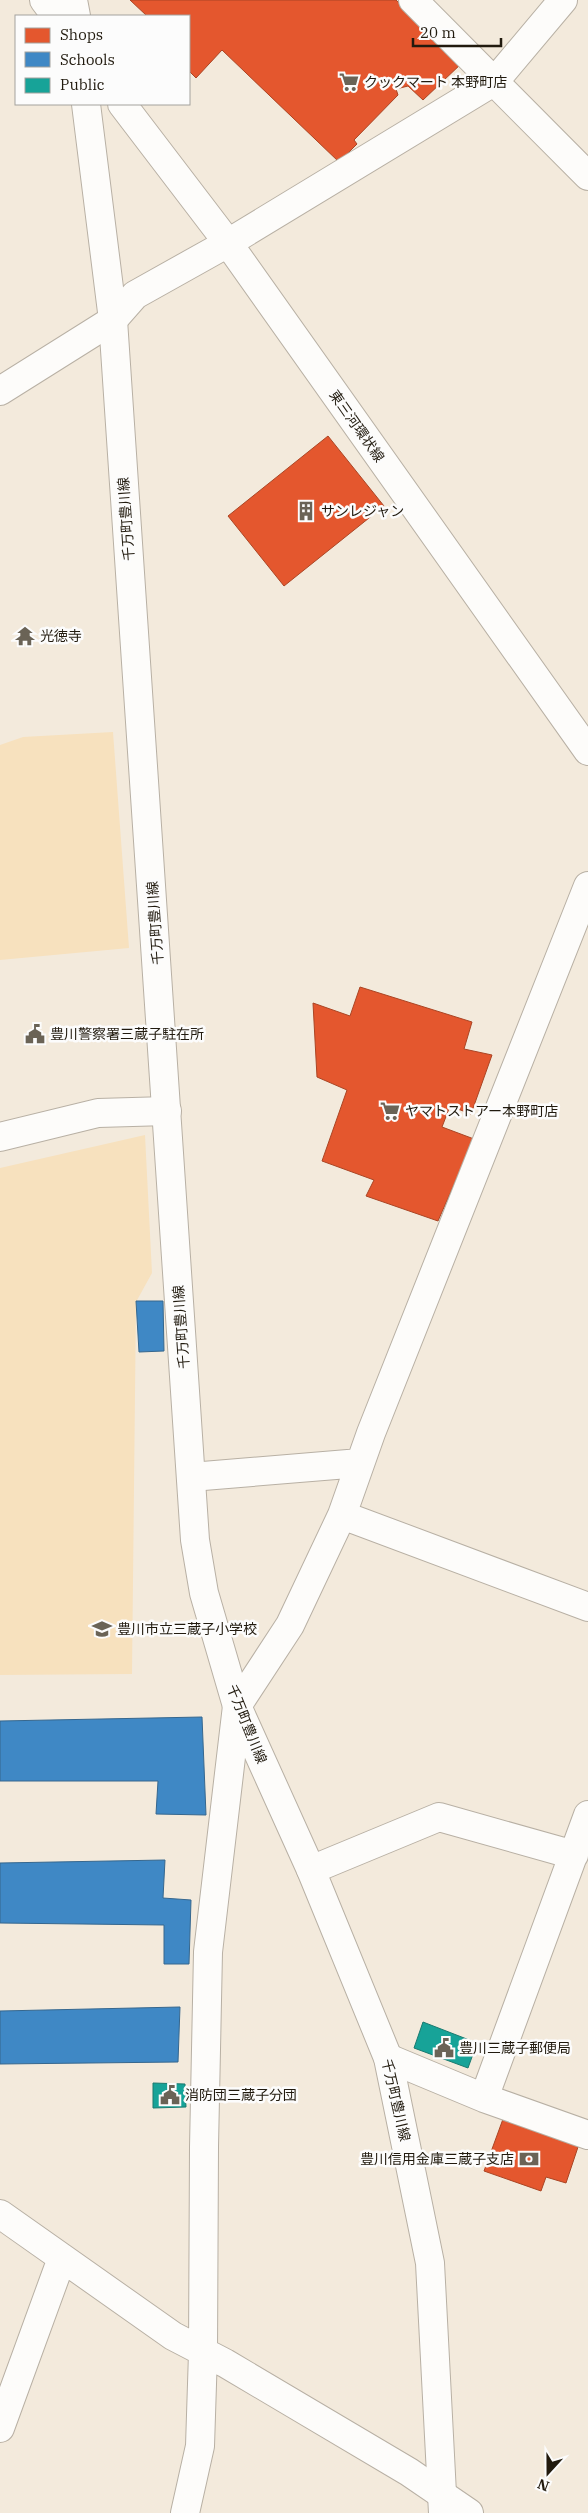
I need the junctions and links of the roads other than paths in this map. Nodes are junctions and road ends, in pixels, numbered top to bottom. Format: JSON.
{"nodes":[{"id":1,"x":44,"y":0,"type":"edge"},
{"id":2,"x":73,"y":0,"type":"edge"},
{"id":3,"x":413,"y":0,"type":"edge"},
{"id":4,"x":563,"y":0,"type":"edge"},
{"id":5,"x":55,"y":15,"type":"edge"},
{"id":6,"x":76,"y":15,"type":"edge"},
{"id":7,"x":495,"y":81,"type":"junction"},
{"id":8,"x":86,"y":105,"type":"edge"},
{"id":9,"x":123,"y":105,"type":"edge"},
{"id":10,"x":588,"y":176,"type":"edge"},
{"id":11,"x":228,"y":243,"type":"junction"},
{"id":12,"x":112,"y":320,"type":"junction"},
{"id":13,"x":0,"y":391,"type":"edge"},
{"id":14,"x":588,"y":751,"type":"edge"},
{"id":15,"x":588,"y":886,"type":"edge"},
{"id":16,"x":167,"y":1111,"type":"junction"},
{"id":17,"x":0,"y":1137,"type":"edge"},
{"id":18,"x":360,"y":1463,"type":"junction"},
{"id":19,"x":191,"y":1477,"type":"junction"},
{"id":20,"x":342,"y":1515,"type":"junction"},
{"id":21,"x":588,"y":1607,"type":"edge"},
{"id":22,"x":236,"y":1706,"type":"junction"},
{"id":23,"x":588,"y":1815,"type":"edge"},
{"id":24,"x":574,"y":1855,"type":"junction"},
{"id":25,"x":311,"y":1870,"type":"junction"},
{"id":26,"x":388,"y":2058,"type":"junction"},
{"id":27,"x":484,"y":2098,"type":"junction"},
{"id":28,"x":588,"y":2135,"type":"edge"},
{"id":29,"x":0,"y":2214,"type":"edge"},
{"id":30,"x":62,"y":2258,"type":"junction"},
{"id":31,"x":203,"y":2353,"type":"junction"},
{"id":32,"x":0,"y":2428,"type":"edge"},
{"id":33,"x":443,"y":2504,"type":"edge"},
{"id":34,"x":185,"y":2513,"type":"edge"},
{"id":35,"x":469,"y":2513,"type":"edge"}],
"edges":[{"from":1,"to":5,"type":"street"},
{"from":2,"to":6,"type":"street"},
{"from":3,"to":7,"type":"street"},
{"from":4,"to":7,"type":"street"},
{"from":7,"to":10,"type":"street"},
{"from":7,"to":11,"type":"street"},
{"from":8,"to":12,"type":"street","name":"千万町豊川線"},
{"from":9,"to":11,"type":"street","name":"東三河環状線"},
{"from":11,"to":12,"type":"street"},
{"from":11,"to":14,"type":"street","name":"東三河環状線"},
{"from":12,"to":13,"type":"street"},
{"from":12,"to":16,"type":"street","name":"千万町豊川線"},
{"from":15,"to":18,"type":"street"},
{"from":16,"to":17,"type":"street"},
{"from":16,"to":19,"type":"street","name":"千万町豊川線"},
{"from":18,"to":19,"type":"street"},
{"from":18,"to":20,"type":"street"},
{"from":19,"to":22,"type":"street","name":"千万町豊川線"},
{"from":20,"to":21,"type":"street"},
{"from":20,"to":22,"type":"street"},
{"from":22,"to":25,"type":"street","name":"千万町豊川線"},
{"from":22,"to":31,"type":"street"},
{"from":23,"to":24,"type":"street"},
{"from":24,"to":25,"type":"street"},
{"from":24,"to":27,"type":"street"},
{"from":25,"to":26,"type":"street","name":"千万町豊川線"},
{"from":26,"to":27,"type":"street"},
{"from":26,"to":33,"type":"street","name":"千万町豊川線"},
{"from":27,"to":28,"type":"street"},
{"from":29,"to":30,"type":"street"},
{"from":30,"to":31,"type":"street"},
{"from":30,"to":32,"type":"street"},
{"from":31,"to":33,"type":"street"},
{"from":31,"to":34,"type":"street"},
{"from":33,"to":35,"type":"street"}]}
